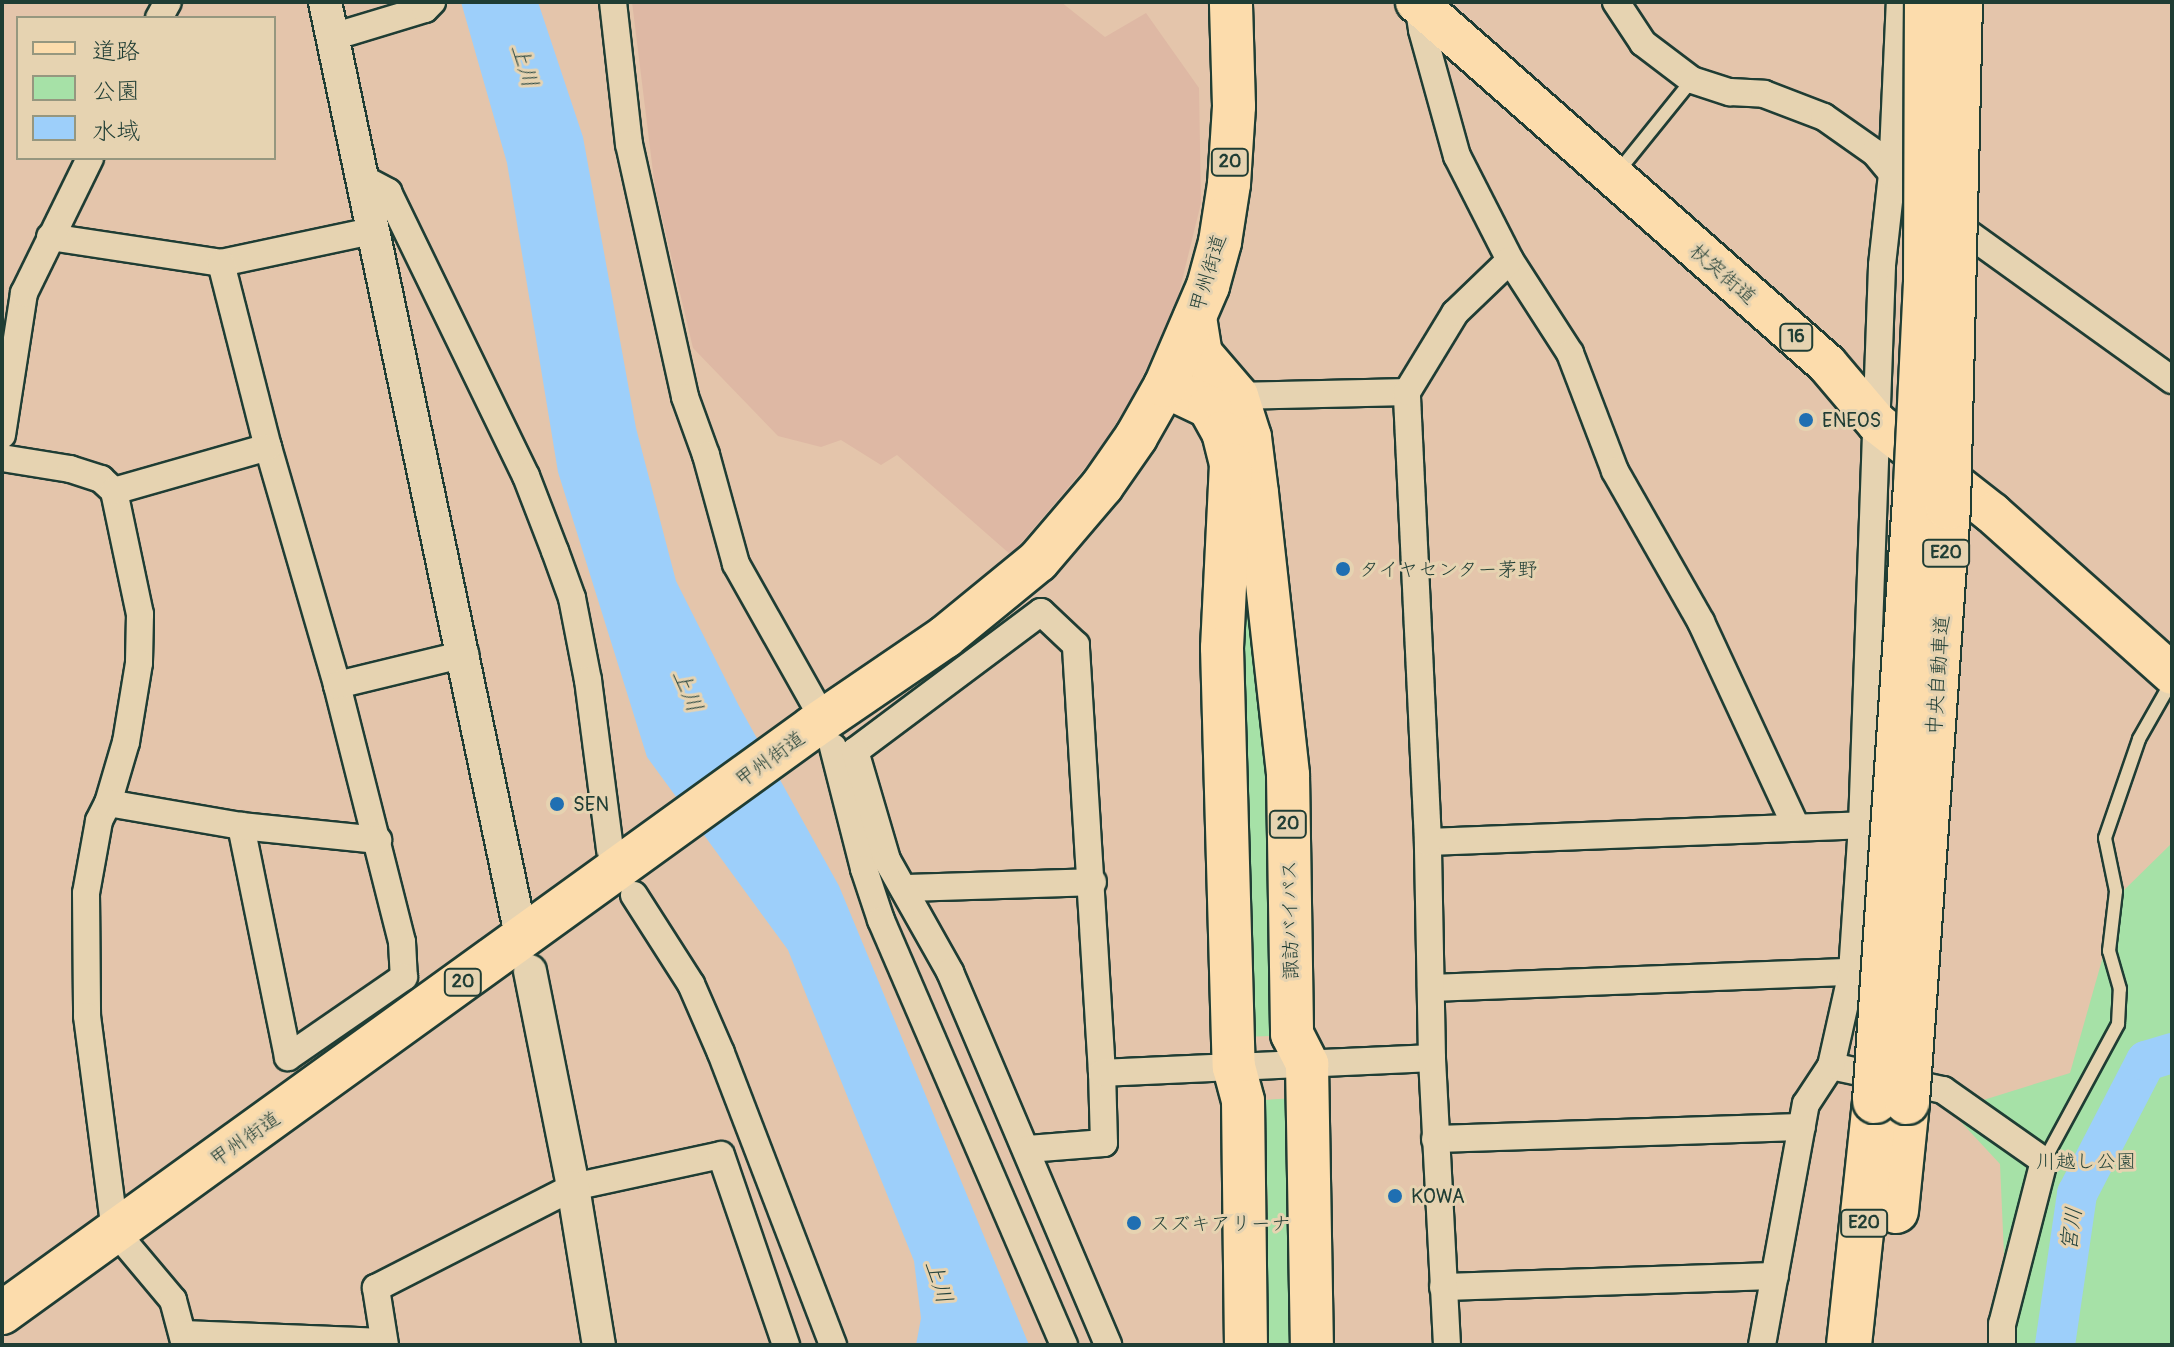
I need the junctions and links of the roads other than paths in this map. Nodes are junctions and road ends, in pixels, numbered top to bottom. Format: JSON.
{"nodes":[{"id":1,"x":325,"y":2,"type":"edge"},
{"id":2,"x":432,"y":2,"type":"edge"},
{"id":3,"x":613,"y":2,"type":"edge"},
{"id":4,"x":1231,"y":2,"type":"edge"},
{"id":5,"x":1616,"y":2,"type":"edge"},
{"id":6,"x":1900,"y":2,"type":"edge"},
{"id":7,"x":1927,"y":2,"type":"edge"},
{"id":8,"x":1960,"y":2,"type":"edge"},
{"id":9,"x":1419,"y":3,"type":"edge"},
{"id":10,"x":349,"y":32,"type":"dead end"},
{"id":11,"x":1692,"y":80,"type":"junction"},
{"id":12,"x":89,"y":160,"type":"edge"},
{"id":13,"x":1892,"y":175,"type":"junction"},
{"id":14,"x":362,"y":178,"type":"junction"},
{"id":15,"x":1612,"y":178,"type":"junction"},
{"id":16,"x":372,"y":231,"type":"junction"},
{"id":17,"x":50,"y":237,"type":"junction"},
{"id":18,"x":1510,"y":260,"type":"junction"},
{"id":19,"x":221,"y":263,"type":"junction"},
{"id":20,"x":1195,"y":317,"type":"junction"},
{"id":21,"x":2172,"y":380,"type":"edge"},
{"id":22,"x":1165,"y":386,"type":"junction"},
{"id":23,"x":1407,"y":392,"type":"junction"},
{"id":24,"x":1237,"y":396,"type":"junction"},
{"id":25,"x":1877,"y":423,"type":"junction"},
{"id":26,"x":2,"y":435,"type":"edge"},
{"id":27,"x":268,"y":447,"type":"junction"},
{"id":28,"x":2,"y":458,"type":"edge"},
{"id":29,"x":114,"y":491,"type":"junction"},
{"id":30,"x":465,"y":654,"type":"junction"},
{"id":31,"x":2172,"y":674,"type":"edge"},
{"id":32,"x":2172,"y":681,"type":"edge"},
{"id":33,"x":337,"y":685,"type":"junction"},
{"id":34,"x":820,"y":726,"type":"junction"},
{"id":35,"x":108,"y":803,"type":"junction"},
{"id":36,"x":1862,"y":825,"type":"junction"},
{"id":37,"x":241,"y":826,"type":"junction"},
{"id":38,"x":1796,"y":827,"type":"junction"},
{"id":39,"x":378,"y":840,"type":"junction"},
{"id":40,"x":1428,"y":842,"type":"junction"},
{"id":41,"x":610,"y":850,"type":"dead end"},
{"id":42,"x":1093,"y":882,"type":"junction"},
{"id":43,"x":904,"y":888,"type":"junction"},
{"id":44,"x":634,"y":895,"type":"dead end"},
{"id":45,"x":518,"y":921,"type":"dead end"},
{"id":46,"x":530,"y":971,"type":"dead end"},
{"id":47,"x":1852,"y":972,"type":"junction"},
{"id":48,"x":1431,"y":988,"type":"junction"},
{"id":49,"x":1432,"y":1058,"type":"junction"},
{"id":50,"x":1307,"y":1064,"type":"junction"},
{"id":51,"x":1831,"y":1066,"type":"junction"},
{"id":52,"x":1234,"y":1067,"type":"junction"},
{"id":53,"x":1102,"y":1073,"type":"junction"},
{"id":54,"x":1891,"y":1102,"type":"junction"},
{"id":55,"x":1802,"y":1127,"type":"junction"},
{"id":56,"x":1435,"y":1139,"type":"junction"},
{"id":57,"x":1028,"y":1149,"type":"junction"},
{"id":58,"x":2044,"y":1161,"type":"junction"},
{"id":59,"x":573,"y":1187,"type":"junction"},
{"id":60,"x":115,"y":1231,"type":"junction"},
{"id":61,"x":1775,"y":1276,"type":"junction"},
{"id":62,"x":1443,"y":1287,"type":"junction"},
{"id":63,"x":2,"y":1313,"type":"edge"},
{"id":64,"x":184,"y":1339,"type":"edge"},
{"id":65,"x":384,"y":1344,"type":"edge"},
{"id":66,"x":599,"y":1345,"type":"edge"},
{"id":67,"x":786,"y":1345,"type":"edge"},
{"id":68,"x":833,"y":1345,"type":"edge"},
{"id":69,"x":1064,"y":1345,"type":"edge"},
{"id":70,"x":1108,"y":1345,"type":"edge"},
{"id":71,"x":1246,"y":1345,"type":"edge"},
{"id":72,"x":1312,"y":1345,"type":"edge"},
{"id":73,"x":1447,"y":1345,"type":"edge"},
{"id":74,"x":1762,"y":1345,"type":"edge"},
{"id":75,"x":1849,"y":1345,"type":"edge"},
{"id":76,"x":1880,"y":1345,"type":"edge"},
{"id":77,"x":2002,"y":1345,"type":"edge"}],
"edges":[{"from":1,"to":14,"type":"street"},
{"from":2,"to":10,"type":"street"},
{"from":3,"to":34,"type":"street"},
{"from":4,"to":20,"type":"highway","name":"甲州街道","number":"20"},
{"from":5,"to":11,"type":"street"},
{"from":6,"to":13,"type":"street"},
{"from":7,"to":54,"type":"highway","name":"中央自動車道","number":"E20","bridge":true},
{"from":8,"to":54,"type":"highway","name":"中央自動車道","number":"E20","bridge":true},
{"from":9,"to":15,"type":"main road","name":"杖突街道","number":"16"},
{"from":9,"to":18,"type":"street"},
{"from":11,"to":13,"type":"street"},
{"from":11,"to":15,"type":"lane"},
{"from":12,"to":17,"type":"street"},
{"from":13,"to":21,"type":"street"},
{"from":13,"to":25,"type":"street"},
{"from":14,"to":16,"type":"street"},
{"from":14,"to":41,"type":"street"},
{"from":15,"to":25,"type":"main road","name":"杖突街道","number":"16"},
{"from":16,"to":19,"type":"street"},
{"from":16,"to":30,"type":"street"},
{"from":17,"to":19,"type":"street"},
{"from":17,"to":26,"type":"street"},
{"from":18,"to":23,"type":"street"},
{"from":18,"to":38,"type":"street"},
{"from":19,"to":27,"type":"street"},
{"from":20,"to":22,"type":"highway","name":"甲州街道","number":"20"},
{"from":20,"to":24,"type":"highway","name":"諏訪バイパス","number":"20"},
{"from":22,"to":34,"type":"highway","name":"甲州街道","number":"20"},
{"from":22,"to":52,"type":"highway"},
{"from":23,"to":24,"type":"street"},
{"from":23,"to":40,"type":"street"},
{"from":24,"to":50,"type":"highway","name":"諏訪バイパス","number":"20"},
{"from":25,"to":31,"type":"main road","name":"杖突街道","number":"16"},
{"from":25,"to":36,"type":"street"},
{"from":27,"to":29,"type":"street"},
{"from":27,"to":33,"type":"street"},
{"from":28,"to":29,"type":"street"},
{"from":29,"to":35,"type":"street"},
{"from":30,"to":33,"type":"street"},
{"from":30,"to":45,"type":"street"},
{"from":32,"to":58,"type":"lane"},
{"from":33,"to":39,"type":"street"},
{"from":34,"to":60,"type":"highway","name":"甲州街道","number":"20"},
{"from":34,"to":69,"type":"street"},
{"from":35,"to":37,"type":"street"},
{"from":35,"to":60,"type":"street"},
{"from":36,"to":38,"type":"street"},
{"from":36,"to":47,"type":"street"},
{"from":37,"to":39,"type":"street"},
{"from":37,"to":39,"type":"street"},
{"from":38,"to":40,"type":"street"},
{"from":40,"to":48,"type":"street"},
{"from":42,"to":43,"type":"street"},
{"from":42,"to":43,"type":"street"},
{"from":42,"to":53,"type":"street"},
{"from":43,"to":57,"type":"street"},
{"from":44,"to":68,"type":"street"},
{"from":46,"to":59,"type":"street"},
{"from":47,"to":48,"type":"street"},
{"from":47,"to":51,"type":"street"},
{"from":48,"to":49,"type":"street"},
{"from":49,"to":50,"type":"street"},
{"from":49,"to":56,"type":"street"},
{"from":50,"to":52,"type":"street"},
{"from":50,"to":72,"type":"highway","name":"諏訪バイパス","number":"20"},
{"from":51,"to":55,"type":"street"},
{"from":51,"to":58,"type":"street"},
{"from":52,"to":53,"type":"street"},
{"from":52,"to":71,"type":"highway"},
{"from":53,"to":57,"type":"street"},
{"from":54,"to":75,"type":"highway","name":"中央自動車道","number":"E20"},
{"from":54,"to":76,"type":"highway","name":"中央自動車道","number":"E20"},
{"from":55,"to":56,"type":"street"},
{"from":55,"to":61,"type":"street"},
{"from":56,"to":62,"type":"street"},
{"from":57,"to":70,"type":"street"},
{"from":58,"to":77,"type":"street"},
{"from":59,"to":65,"type":"street"},
{"from":59,"to":66,"type":"street"},
{"from":59,"to":67,"type":"street"},
{"from":60,"to":63,"type":"highway","name":"甲州街道","number":"20"},
{"from":60,"to":64,"type":"street"},
{"from":61,"to":62,"type":"street"},
{"from":61,"to":74,"type":"street"},
{"from":62,"to":73,"type":"street"},
{"from":64,"to":65,"type":"street"}]}
